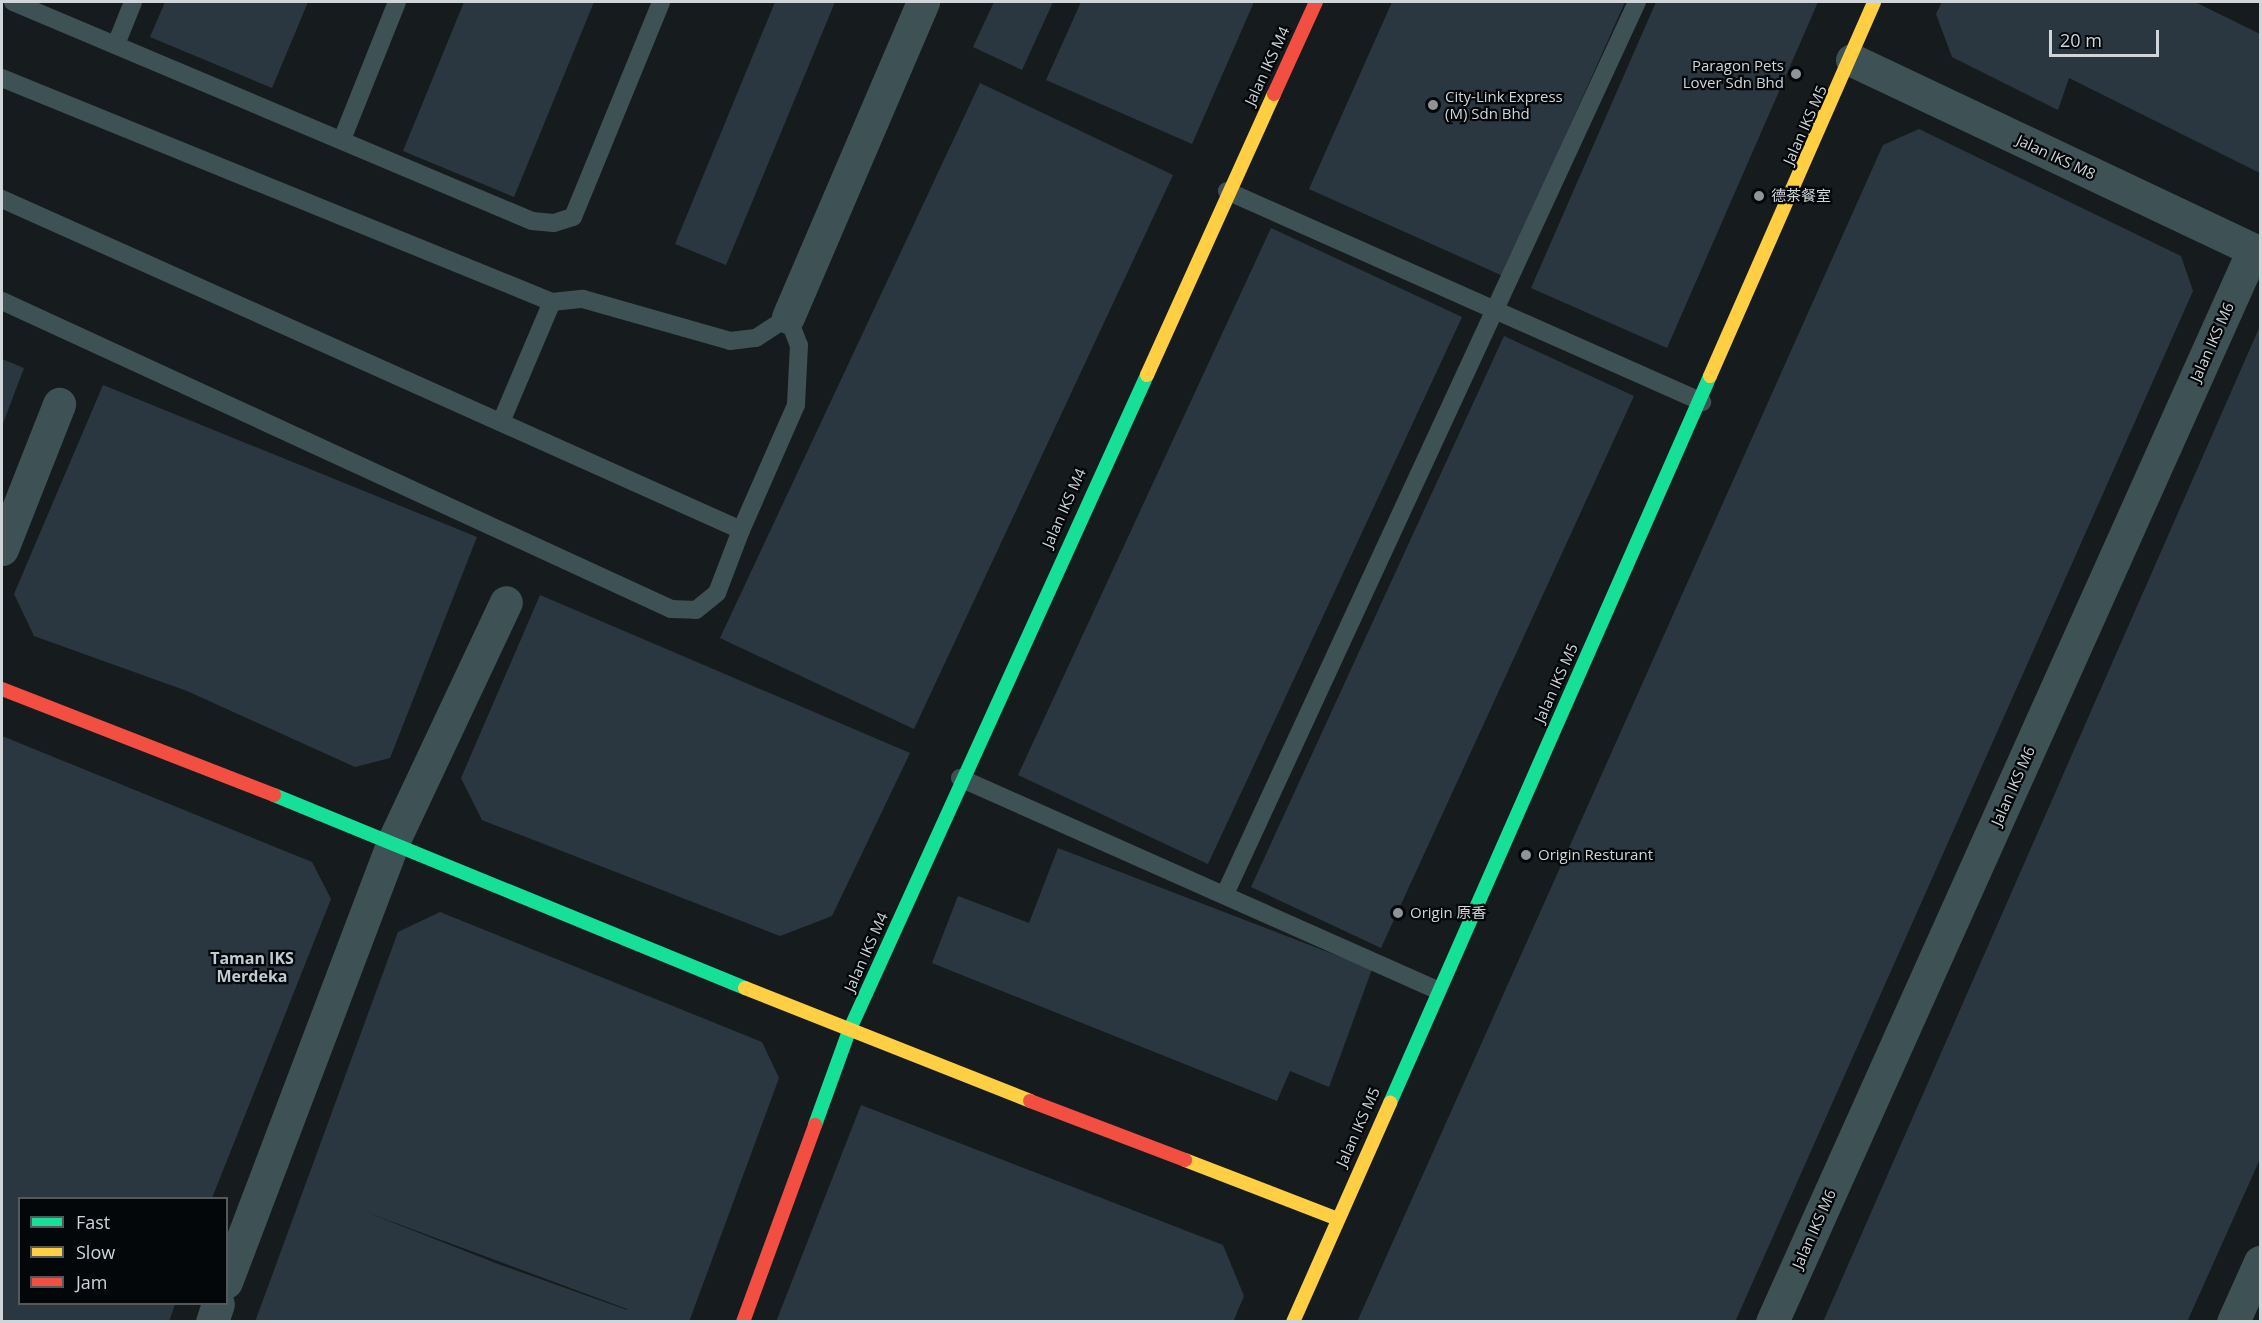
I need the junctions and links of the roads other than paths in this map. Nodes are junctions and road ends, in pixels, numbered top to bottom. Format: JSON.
{"nodes":[{"id":1,"x":13,"y":2,"type":"edge"},
{"id":2,"x":133,"y":2,"type":"edge"},
{"id":3,"x":397,"y":2,"type":"edge"},
{"id":4,"x":661,"y":2,"type":"edge"},
{"id":5,"x":923,"y":2,"type":"edge"},
{"id":6,"x":1316,"y":2,"type":"edge"},
{"id":7,"x":1637,"y":2,"type":"edge"},
{"id":8,"x":1874,"y":2,"type":"edge"},
{"id":9,"x":117,"y":42,"type":"junction"},
{"id":10,"x":1852,"y":60,"type":"junction"},
{"id":11,"x":2,"y":78,"type":"edge"},
{"id":12,"x":343,"y":137,"type":"junction"},
{"id":13,"x":1227,"y":191,"type":"junction"},
{"id":14,"x":2,"y":199,"type":"edge"},
{"id":15,"x":2257,"y":251,"type":"edge"},
{"id":16,"x":2,"y":301,"type":"edge"},
{"id":17,"x":552,"y":302,"type":"junction"},
{"id":18,"x":1492,"y":312,"type":"junction"},
{"id":19,"x":788,"y":317,"type":"junction"},
{"id":20,"x":1702,"y":402,"type":"junction"},
{"id":21,"x":59,"y":404,"type":"dead end"},
{"id":22,"x":501,"y":422,"type":"junction"},
{"id":23,"x":741,"y":531,"type":"junction"},
{"id":24,"x":2,"y":549,"type":"edge"},
{"id":25,"x":506,"y":603,"type":"dead end"},
{"id":26,"x":2,"y":689,"type":"edge"},
{"id":27,"x":960,"y":778,"type":"junction"},
{"id":28,"x":393,"y":842,"type":"junction"},
{"id":29,"x":1226,"y":894,"type":"junction"},
{"id":30,"x":1437,"y":990,"type":"junction"},
{"id":31,"x":849,"y":1031,"type":"junction"},
{"id":32,"x":1335,"y":1218,"type":"junction"},
{"id":33,"x":2260,"y":1262,"type":"edge"},
{"id":34,"x":228,"y":1277,"type":"edge"},
{"id":35,"x":218,"y":1305,"type":"edge"},
{"id":36,"x":212,"y":1322,"type":"edge"},
{"id":37,"x":743,"y":1322,"type":"edge"},
{"id":38,"x":1293,"y":1322,"type":"edge"},
{"id":39,"x":1772,"y":1322,"type":"edge"},
{"id":40,"x":2233,"y":1322,"type":"edge"}],
"edges":[{"from":1,"to":9,"type":"lane"},
{"from":2,"to":9,"type":"lane"},
{"from":3,"to":12,"type":"lane"},
{"from":4,"to":12,"type":"lane"},
{"from":5,"to":19,"type":"street"},
{"from":6,"to":13,"type":"street","name":"Jalan IKS M4"},
{"from":7,"to":18,"type":"lane"},
{"from":8,"to":10,"type":"street","name":"Jalan IKS M5"},
{"from":9,"to":12,"type":"lane"},
{"from":10,"to":15,"type":"street","name":"Jalan IKS M8"},
{"from":10,"to":20,"type":"street","name":"Jalan IKS M5"},
{"from":11,"to":17,"type":"lane"},
{"from":13,"to":18,"type":"lane"},
{"from":13,"to":27,"type":"street","name":"Jalan IKS M4"},
{"from":14,"to":22,"type":"lane"},
{"from":15,"to":39,"type":"street","name":"Jalan IKS M6"},
{"from":16,"to":23,"type":"lane"},
{"from":17,"to":19,"type":"lane"},
{"from":17,"to":22,"type":"lane"},
{"from":18,"to":20,"type":"lane"},
{"from":18,"to":29,"type":"lane"},
{"from":19,"to":23,"type":"lane"},
{"from":20,"to":30,"type":"street","name":"Jalan IKS M5"},
{"from":21,"to":24,"type":"street"},
{"from":22,"to":23,"type":"lane"},
{"from":25,"to":28,"type":"street"},
{"from":26,"to":28,"type":"street"},
{"from":27,"to":29,"type":"lane"},
{"from":27,"to":31,"type":"street","name":"Jalan IKS M4"},
{"from":28,"to":31,"type":"street"},
{"from":28,"to":34,"type":"street"},
{"from":29,"to":30,"type":"lane"},
{"from":30,"to":32,"type":"street","name":"Jalan IKS M5"},
{"from":31,"to":32,"type":"street"},
{"from":31,"to":37,"type":"street","name":"Jalan IKS M4"},
{"from":32,"to":38,"type":"street","name":"Jalan IKS M5"},
{"from":33,"to":40,"type":"street"},
{"from":35,"to":36,"type":"street"}]}
